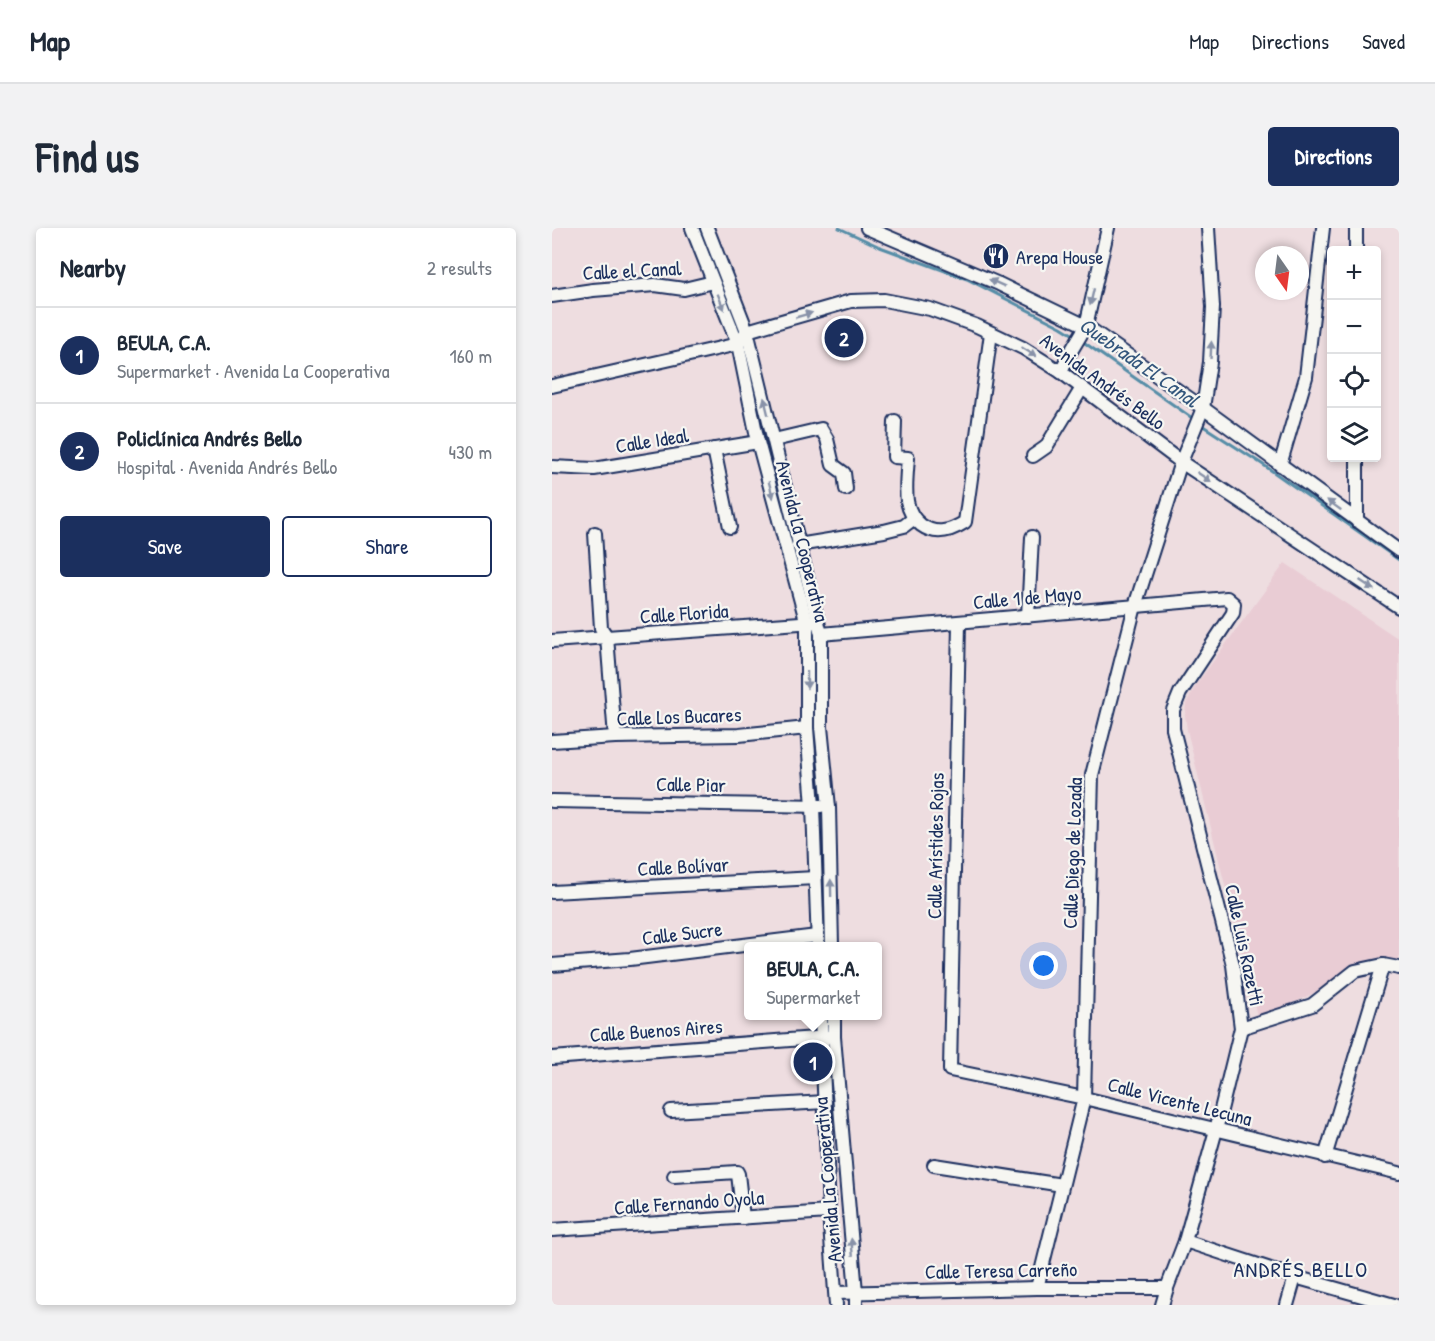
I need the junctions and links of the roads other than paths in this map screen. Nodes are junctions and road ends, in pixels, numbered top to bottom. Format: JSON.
{"nodes":[{"id":1,"x":692,"y":228,"type":"edge"},
{"id":2,"x":706,"y":228,"type":"edge"},
{"id":3,"x":867,"y":228,"type":"edge"},
{"id":4,"x":1108,"y":228,"type":"edge"},
{"id":5,"x":1208,"y":228,"type":"edge"},
{"id":6,"x":1323,"y":228,"type":"edge"},
{"id":7,"x":1356,"y":228,"type":"edge"},
{"id":8,"x":894,"y":234,"type":"edge"},
{"id":9,"x":1356,"y":246,"type":"edge"},
{"id":10,"x":713,"y":282,"type":"junction"},
{"id":11,"x":552,"y":296,"type":"edge"},
{"id":12,"x":1086,"y":326,"type":"junction"},
{"id":13,"x":747,"y":331,"type":"junction"},
{"id":14,"x":992,"y":333,"type":"junction"},
{"id":15,"x":738,"y":344,"type":"junction"},
{"id":16,"x":1061,"y":372,"type":"junction"},
{"id":17,"x":552,"y":386,"type":"edge"},
{"id":18,"x":1082,"y":388,"type":"junction"},
{"id":19,"x":1203,"y":408,"type":"junction"},
{"id":20,"x":895,"y":421,"type":"dead end"},
{"id":21,"x":774,"y":440,"type":"junction"},
{"id":22,"x":758,"y":442,"type":"junction"},
{"id":23,"x":714,"y":449,"type":"junction"},
{"id":24,"x":1033,"y":456,"type":"dead end"},
{"id":25,"x":1181,"y":462,"type":"junction"},
{"id":26,"x":1357,"y":462,"type":"edge"},
{"id":27,"x":1280,"y":465,"type":"junction"},
{"id":28,"x":552,"y":467,"type":"edge"},
{"id":29,"x":846,"y":489,"type":"dead end"},
{"id":30,"x":913,"y":519,"type":"junction"},
{"id":31,"x":1357,"y":521,"type":"junction"},
{"id":32,"x":730,"y":527,"type":"dead end"},
{"id":33,"x":595,"y":533,"type":"dead end"},
{"id":34,"x":1032,"y":537,"type":"dead end"},
{"id":35,"x":798,"y":545,"type":"junction"},
{"id":36,"x":1399,"y":551,"type":"edge"},
{"id":37,"x":1234,"y":604,"type":"joint"},
{"id":38,"x":1135,"y":606,"type":"junction"},
{"id":39,"x":1399,"y":607,"type":"edge"},
{"id":40,"x":1028,"y":616,"type":"junction"},
{"id":41,"x":959,"y":623,"type":"junction"},
{"id":42,"x":815,"y":626,"type":"junction"},
{"id":43,"x":607,"y":638,"type":"junction"},
{"id":44,"x":552,"y":641,"type":"edge"},
{"id":45,"x":807,"y":728,"type":"junction"},
{"id":46,"x":615,"y":737,"type":"junction"},
{"id":47,"x":552,"y":741,"type":"edge"},
{"id":48,"x":552,"y":801,"type":"edge"},
{"id":49,"x":813,"y":806,"type":"junction"},
{"id":50,"x":829,"y":807,"type":"junction"},
{"id":51,"x":815,"y":878,"type":"junction"},
{"id":52,"x":552,"y":892,"type":"edge"},
{"id":53,"x":817,"y":941,"type":"edge"},
{"id":54,"x":832,"y":942,"type":"edge"},
{"id":55,"x":744,"y":948,"type":"edge"},
{"id":56,"x":552,"y":965,"type":"edge"},
{"id":57,"x":1383,"y":965,"type":"junction"},
{"id":58,"x":1399,"y":968,"type":"edge"},
{"id":59,"x":822,"y":1020,"type":"edge"},
{"id":60,"x":833,"y":1020,"type":"edge"},
{"id":61,"x":1241,"y":1028,"type":"junction"},
{"id":62,"x":828,"y":1037,"type":"junction"},
{"id":63,"x":552,"y":1058,"type":"edge"},
{"id":64,"x":950,"y":1070,"type":"joint"},
{"id":65,"x":1084,"y":1098,"type":"junction"},
{"id":66,"x":825,"y":1102,"type":"junction"},
{"id":67,"x":671,"y":1111,"type":"dead end"},
{"id":68,"x":1216,"y":1130,"type":"junction"},
{"id":69,"x":1325,"y":1157,"type":"junction"},
{"id":70,"x":934,"y":1165,"type":"dead end"},
{"id":71,"x":1399,"y":1173,"type":"edge"},
{"id":72,"x":674,"y":1176,"type":"dead end"},
{"id":73,"x":1062,"y":1185,"type":"junction"},
{"id":74,"x":829,"y":1212,"type":"junction"},
{"id":75,"x":743,"y":1218,"type":"junction"},
{"id":76,"x":552,"y":1230,"type":"edge"},
{"id":77,"x":1185,"y":1241,"type":"junction"},
{"id":78,"x":1294,"y":1276,"type":"junction"},
{"id":79,"x":1037,"y":1288,"type":"junction"},
{"id":80,"x":1167,"y":1288,"type":"junction"},
{"id":81,"x":836,"y":1299,"type":"edge"},
{"id":82,"x":856,"y":1299,"type":"edge"},
{"id":83,"x":1162,"y":1305,"type":"edge"},
{"id":84,"x":1287,"y":1305,"type":"edge"},
{"id":85,"x":1394,"y":1305,"type":"edge"}],
"edges":[{"from":1,"to":10,"type":"street","name":"Avenida La Cooperativa"},
{"from":2,"to":13,"type":"street","name":"Avenida La Cooperativa"},
{"from":3,"to":8,"type":"street","name":"Avenida Andrés Bello"},
{"from":4,"to":12,"type":"street","one_way":true},
{"from":19,"to":5,"type":"street","name":"Calle Diego de Lozada","one_way":true},
{"from":6,"to":27,"type":"street"},
{"from":7,"to":9,"type":"street"},
{"from":12,"to":8,"type":"street","name":"Avenida Andrés Bello","one_way":true},
{"from":10,"to":11,"type":"street","name":"Calle el Canal"},
{"from":10,"to":15,"type":"street","name":"Avenida La Cooperativa","one_way":true},
{"from":12,"to":16,"type":"street"},
{"from":12,"to":19,"type":"street","name":"Avenida Andrés Bello"},
{"from":13,"to":14,"type":"street","name":"Avenida Andrés Bello","one_way":true},
{"from":13,"to":15,"type":"street"},
{"from":21,"to":13,"type":"street","name":"Avenida La Cooperativa","one_way":true},
{"from":14,"to":16,"type":"street","name":"Avenida Andrés Bello","one_way":true},
{"from":14,"to":30,"type":"street"},
{"from":15,"to":17,"type":"street"},
{"from":15,"to":22,"type":"street","name":"Avenida La Cooperativa"},
{"from":16,"to":18,"type":"street","name":"Avenida Andrés Bello"},
{"from":18,"to":24,"type":"street"},
{"from":18,"to":25,"type":"street","name":"Avenida Andrés Bello"},
{"from":19,"to":25,"type":"street","name":"Calle Diego de Lozada"},
{"from":19,"to":27,"type":"street","name":"Avenida Andrés Bello"},
{"from":20,"to":30,"type":"street"},
{"from":21,"to":29,"type":"street"},
{"from":21,"to":35,"type":"street","name":"Avenida La Cooperativa"},
{"from":22,"to":23,"type":"street","name":"Calle Ideal"},
{"from":22,"to":42,"type":"street","name":"Avenida La Cooperativa","one_way":true},
{"from":23,"to":28,"type":"street","name":"Calle Ideal"},
{"from":23,"to":32,"type":"street"},
{"from":25,"to":38,"type":"street","name":"Calle Diego de Lozada"},
{"from":25,"to":39,"type":"street","name":"Avenida Andrés Bello","one_way":true},
{"from":26,"to":31,"type":"street"},
{"from":31,"to":27,"type":"street","name":"Avenida Andrés Bello","one_way":true},
{"from":30,"to":35,"type":"street"},
{"from":31,"to":36,"type":"street","name":"Avenida Andrés Bello"},
{"from":33,"to":43,"type":"street"},
{"from":34,"to":40,"type":"street"},
{"from":35,"to":42,"type":"street","name":"Avenida La Cooperativa"},
{"from":37,"to":38,"type":"street","name":"Calle 1 de Mayo"},
{"from":37,"to":61,"type":"street","name":"Calle Luis Razetti"},
{"from":38,"to":40,"type":"street","name":"Calle 1 de Mayo"},
{"from":38,"to":65,"type":"street","name":"Calle Diego de Lozada"},
{"from":40,"to":41,"type":"street","name":"Calle 1 de Mayo"},
{"from":41,"to":42,"type":"street","name":"Calle 1 de Mayo"},
{"from":41,"to":64,"type":"street","name":"Calle Arístides Rojas"},
{"from":42,"to":43,"type":"street","name":"Calle Florida"},
{"from":42,"to":45,"type":"street","name":"Avenida La Cooperativa","one_way":true},
{"from":42,"to":50,"type":"street","name":"Avenida La Cooperativa"},
{"from":43,"to":44,"type":"street","name":"Calle Florida"},
{"from":43,"to":46,"type":"street"},
{"from":45,"to":46,"type":"street","name":"Calle Los Bucares"},
{"from":45,"to":49,"type":"street","name":"Avenida La Cooperativa"},
{"from":46,"to":47,"type":"street","name":"Calle Los Bucares"},
{"from":48,"to":49,"type":"street","name":"Calle Piar"},
{"from":49,"to":50,"type":"street","name":"Calle Piar"},
{"from":49,"to":51,"type":"street","name":"Avenida La Cooperativa"},
{"from":54,"to":50,"type":"street","name":"Avenida La Cooperativa","one_way":true},
{"from":51,"to":52,"type":"street","name":"Calle Bolívar"},
{"from":51,"to":53,"type":"street","name":"Avenida La Cooperativa"},
{"from":55,"to":56,"type":"street","name":"Calle Sucre"},
{"from":57,"to":58,"type":"street"},
{"from":57,"to":61,"type":"street"},
{"from":57,"to":69,"type":"street"},
{"from":59,"to":62,"type":"street","name":"Avenida La Cooperativa"},
{"from":60,"to":62,"type":"street","name":"Avenida La Cooperativa"},
{"from":61,"to":68,"type":"street","name":"Calle Luis Razetti"},
{"from":62,"to":63,"type":"street","name":"Calle Buenos Aires"},
{"from":62,"to":66,"type":"street","name":"Avenida La Cooperativa"},
{"from":82,"to":62,"type":"street","name":"Avenida La Cooperativa","one_way":true},
{"from":64,"to":65,"type":"street","name":"Calle Vicente Lecuna"},
{"from":65,"to":68,"type":"street","name":"Calle Vicente Lecuna"},
{"from":65,"to":73,"type":"street","name":"Calle Diego de Lozada"},
{"from":66,"to":67,"type":"street"},
{"from":66,"to":74,"type":"street","name":"Avenida La Cooperativa"},
{"from":68,"to":69,"type":"street","name":"Calle Vicente Lecuna"},
{"from":68,"to":77,"type":"street","name":"Calle Luis Razetti"},
{"from":69,"to":71,"type":"street","name":"Calle Vicente Lecuna"},
{"from":70,"to":73,"type":"street"},
{"from":72,"to":75,"type":"street"},
{"from":73,"to":79,"type":"street","name":"Calle Diego de Lozada"},
{"from":74,"to":75,"type":"street","name":"Calle Fernando Oyola"},
{"from":74,"to":81,"type":"street","name":"Avenida La Cooperativa"},
{"from":75,"to":76,"type":"street","name":"Calle Fernando Oyola"},
{"from":77,"to":78,"type":"street"},
{"from":77,"to":80,"type":"street","name":"Calle Luis Razetti"},
{"from":78,"to":84,"type":"street"},
{"from":78,"to":85,"type":"street"},
{"from":79,"to":80,"type":"street","name":"Calle Teresa Carreño"},
{"from":79,"to":82,"type":"street","name":"Calle Teresa Carreño"},
{"from":80,"to":83,"type":"street","name":"Calle Luis Razetti"},
{"from":81,"to":82,"type":"street","name":"Calle Teresa Carreño"}]}
